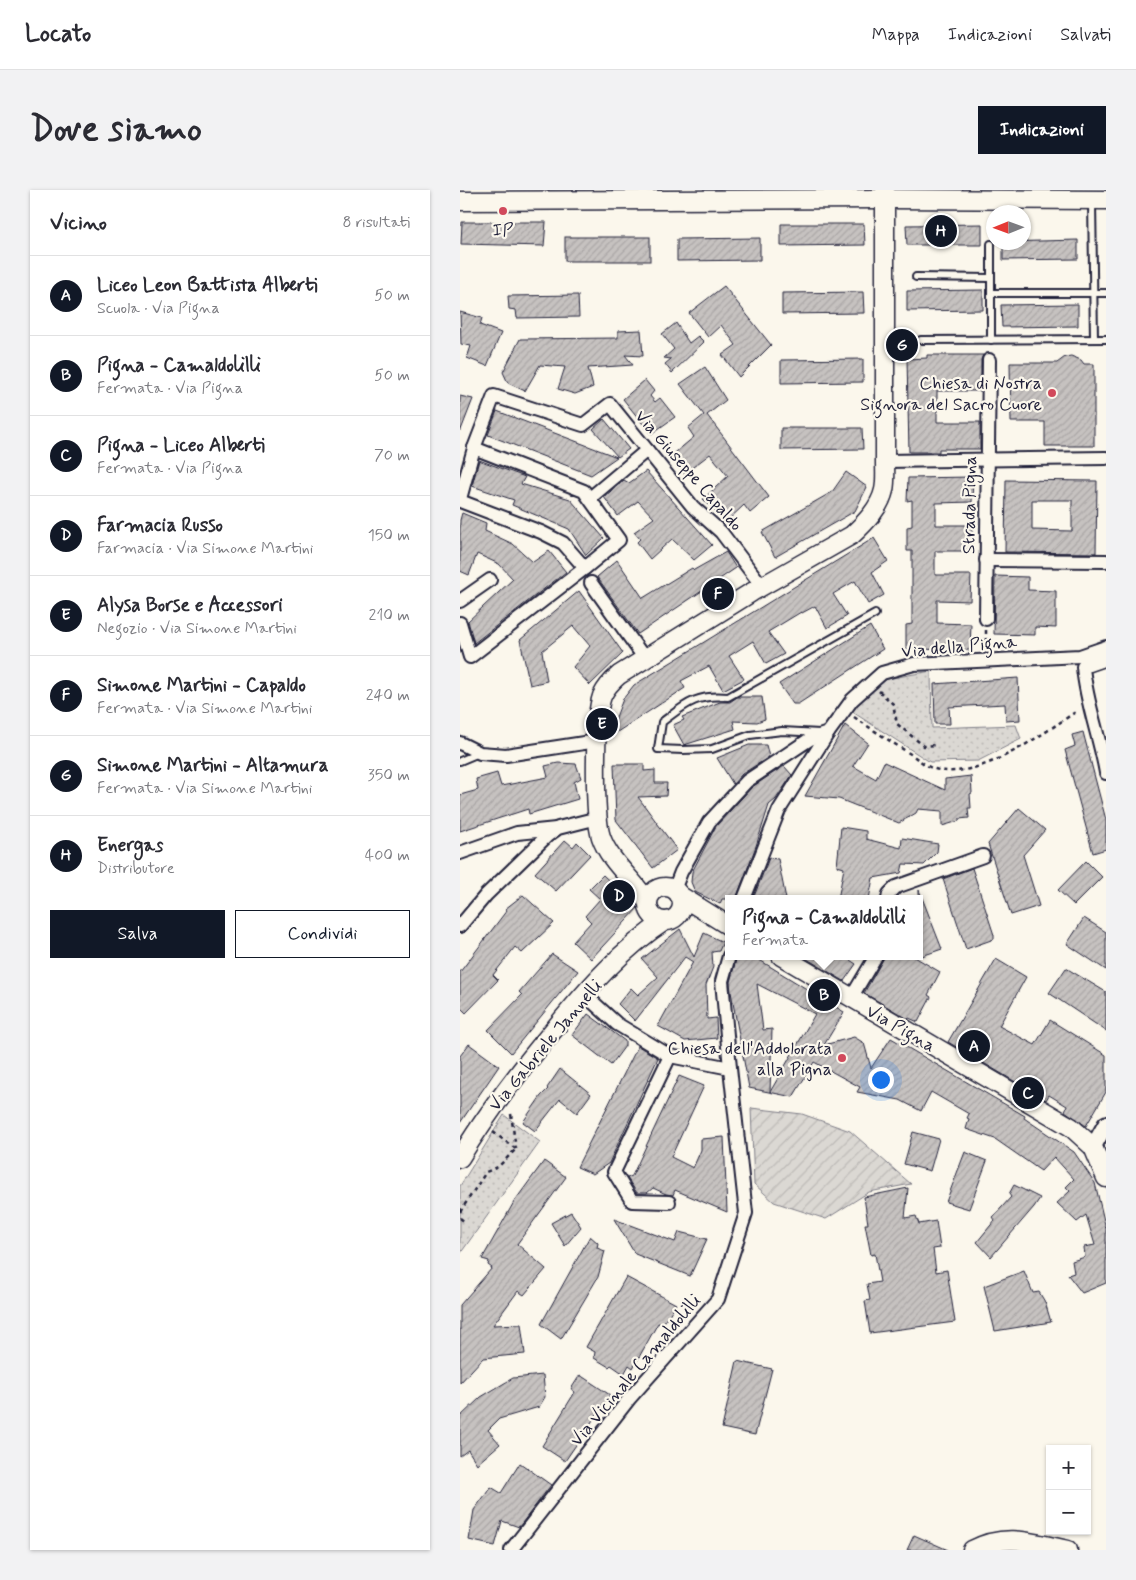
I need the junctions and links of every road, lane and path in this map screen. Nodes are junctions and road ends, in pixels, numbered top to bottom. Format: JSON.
{"nodes":[{"id":1,"x":886,"y":194,"type":"edge"},
{"id":2,"x":992,"y":195,"type":"edge"},
{"id":3,"x":1099,"y":200,"type":"edge"},
{"id":4,"x":460,"y":201,"type":"edge"},
{"id":5,"x":991,"y":250,"type":"edge"},
{"id":6,"x":916,"y":278,"type":"dead end"},
{"id":7,"x":991,"y":278,"type":"junction"},
{"id":8,"x":991,"y":293,"type":"junction"},
{"id":9,"x":1093,"y":293,"type":"junction"},
{"id":10,"x":1106,"y":293,"type":"edge"},
{"id":11,"x":1094,"y":339,"type":"junction"},
{"id":12,"x":1106,"y":339,"type":"edge"},
{"id":13,"x":921,"y":340,"type":"dead end"},
{"id":14,"x":991,"y":340,"type":"junction"},
{"id":15,"x":989,"y":360,"type":"dead end"},
{"id":16,"x":474,"y":448,"type":"junction"},
{"id":17,"x":647,"y":450,"type":"junction"},
{"id":18,"x":1106,"y":458,"type":"edge"},
{"id":19,"x":987,"y":460,"type":"junction"},
{"id":20,"x":885,"y":462,"type":"junction"},
{"id":21,"x":590,"y":498,"type":"junction"},
{"id":22,"x":460,"y":500,"type":"edge"},
{"id":23,"x":986,"y":560,"type":"junction"},
{"id":24,"x":1106,"y":561,"type":"edge"},
{"id":25,"x":585,"y":568,"type":"junction"},
{"id":26,"x":490,"y":580,"type":"dead end"},
{"id":27,"x":591,"y":583,"type":"dead end"},
{"id":28,"x":762,"y":586,"type":"junction"},
{"id":29,"x":460,"y":602,"type":"edge"},
{"id":30,"x":875,"y":614,"type":"dead end"},
{"id":31,"x":986,"y":619,"type":"joint"},
{"id":32,"x":460,"y":624,"type":"edge"},
{"id":33,"x":1106,"y":647,"type":"edge"},
{"id":34,"x":986,"y":651,"type":"dead end"},
{"id":35,"x":1106,"y":658,"type":"edge"},
{"id":36,"x":645,"y":659,"type":"junction"},
{"id":37,"x":871,"y":684,"type":"junction"},
{"id":38,"x":1078,"y":710,"type":"dead end"},
{"id":39,"x":844,"y":711,"type":"junction"},
{"id":40,"x":828,"y":733,"type":"junction"},
{"id":41,"x":597,"y":741,"type":"junction"},
{"id":42,"x":460,"y":743,"type":"edge"},
{"id":43,"x":937,"y":745,"type":"dead end"},
{"id":44,"x":1103,"y":747,"type":"edge"},
{"id":45,"x":480,"y":753,"type":"junction"},
{"id":46,"x":460,"y":761,"type":"edge"},
{"id":47,"x":1106,"y":773,"type":"edge"},
{"id":48,"x":598,"y":818,"type":"junction"},
{"id":49,"x":558,"y":828,"type":"junction"},
{"id":50,"x":460,"y":853,"type":"edge"},
{"id":51,"x":983,"y":856,"type":"dead end"},
{"id":52,"x":746,"y":895,"type":"edge"},
{"id":53,"x":889,"y":895,"type":"edge"},
{"id":54,"x":665,"y":904,"type":"junction"},
{"id":55,"x":725,"y":924,"type":"edge"},
{"id":56,"x":460,"y":926,"type":"edge"},
{"id":57,"x":728,"y":960,"type":"edge"},
{"id":58,"x":787,"y":960,"type":"edge"},
{"id":59,"x":874,"y":960,"type":"edge"},
{"id":60,"x":584,"y":994,"type":"junction"},
{"id":61,"x":851,"y":998,"type":"junction"},
{"id":62,"x":670,"y":1056,"type":"junction"},
{"id":63,"x":730,"y":1068,"type":"junction"},
{"id":64,"x":511,"y":1114,"type":"dead end"},
{"id":65,"x":481,"y":1124,"type":"junction"},
{"id":66,"x":1106,"y":1124,"type":"edge"},
{"id":67,"x":1093,"y":1147,"type":"junction"},
{"id":68,"x":516,"y":1149,"type":"junction"},
{"id":69,"x":460,"y":1158,"type":"edge"},
{"id":70,"x":1106,"y":1178,"type":"edge"},
{"id":71,"x":669,"y":1202,"type":"dead end"},
{"id":72,"x":460,"y":1212,"type":"edge"},
{"id":73,"x":460,"y":1218,"type":"edge"},
{"id":74,"x":465,"y":1222,"type":"dead end"},
{"id":75,"x":511,"y":1550,"type":"edge"},
{"id":76,"x":972,"y":1550,"type":"edge"},
{"id":77,"x":1068,"y":1550,"type":"edge"}],
"edges":[{"from":1,"to":2,"type":"main road"},
{"from":1,"to":4,"type":"main road"},
{"from":1,"to":20,"type":"main road"},
{"from":2,"to":3,"type":"main road"},
{"from":3,"to":9,"type":"lane"},
{"from":5,"to":7,"type":"lane"},
{"from":6,"to":7,"type":"lane"},
{"from":7,"to":8,"type":"lane"},
{"from":8,"to":9,"type":"lane"},
{"from":8,"to":14,"type":"lane"},
{"from":9,"to":10,"type":"lane"},
{"from":9,"to":11,"type":"lane"},
{"from":11,"to":12,"type":"lane"},
{"from":11,"to":14,"type":"lane"},
{"from":13,"to":14,"type":"lane"},
{"from":15,"to":19,"type":"street","name":"Strada Pigna"},
{"from":16,"to":17,"type":"street","name":"Via Giuseppe Capaldo"},
{"from":16,"to":21,"type":"street"},
{"from":16,"to":22,"type":"street"},
{"from":17,"to":21,"type":"street"},
{"from":17,"to":28,"type":"street","name":"Via Giuseppe Capaldo"},
{"from":18,"to":19,"type":"street"},
{"from":19,"to":20,"type":"street"},
{"from":19,"to":23,"type":"street","name":"Strada Pigna"},
{"from":20,"to":28,"type":"main road"},
{"from":21,"to":25,"type":"street"},
{"from":22,"to":25,"type":"street"},
{"from":23,"to":24,"type":"street"},
{"from":23,"to":31,"type":"street","name":"Strada Pigna"},
{"from":25,"to":32,"type":"street"},
{"from":26,"to":29,"type":"street"},
{"from":27,"to":36,"type":"street"},
{"from":28,"to":36,"type":"main road"},
{"from":30,"to":40,"type":"lane"},
{"from":31,"to":34,"type":"path"},
{"from":33,"to":37,"type":"street","name":"Via della Pigna"},
{"from":35,"to":44,"type":"street"},
{"from":36,"to":41,"type":"main road"},
{"from":37,"to":39,"type":"street","name":"Via della Pigna"},
{"from":37,"to":43,"type":"path"},
{"from":38,"to":39,"type":"path"},
{"from":39,"to":40,"type":"street","name":"Via della Pigna"},
{"from":40,"to":52,"type":"street"},
{"from":40,"to":54,"type":"street"},
{"from":41,"to":45,"type":"street"},
{"from":41,"to":48,"type":"main road"},
{"from":42,"to":45,"type":"street"},
{"from":44,"to":47,"type":"street"},
{"from":45,"to":46,"type":"lane"},
{"from":48,"to":49,"type":"street"},
{"from":48,"to":54,"type":"main road"},
{"from":49,"to":50,"type":"street"},
{"from":49,"to":56,"type":"street"},
{"from":51,"to":53,"type":"street"},
{"from":54,"to":55,"type":"main road"},
{"from":54,"to":60,"type":"main road","name":"Via Gabriele Jannelli"},
{"from":57,"to":63,"type":"street","name":"Via Vicinale Camaldolilli"},
{"from":58,"to":61,"type":"main road","name":"Via Pigna"},
{"from":59,"to":61,"type":"street"},
{"from":60,"to":62,"type":"street"},
{"from":60,"to":65,"type":"main road","name":"Via Gabriele Jannelli"},
{"from":61,"to":67,"type":"main road","name":"Via Pigna"},
{"from":62,"to":63,"type":"street"},
{"from":62,"to":71,"type":"street"},
{"from":63,"to":75,"type":"street","name":"Via Vicinale Camaldolilli"},
{"from":64,"to":68,"type":"path"},
{"from":65,"to":68,"type":"path"},
{"from":65,"to":69,"type":"main road","name":"Via Gabriele Jannelli"},
{"from":66,"to":67,"type":"street"},
{"from":67,"to":70,"type":"main road","name":"Via Pigna"},
{"from":68,"to":72,"type":"path"},
{"from":73,"to":74,"type":"path"},
{"from":76,"to":77,"type":"main road"}]}
